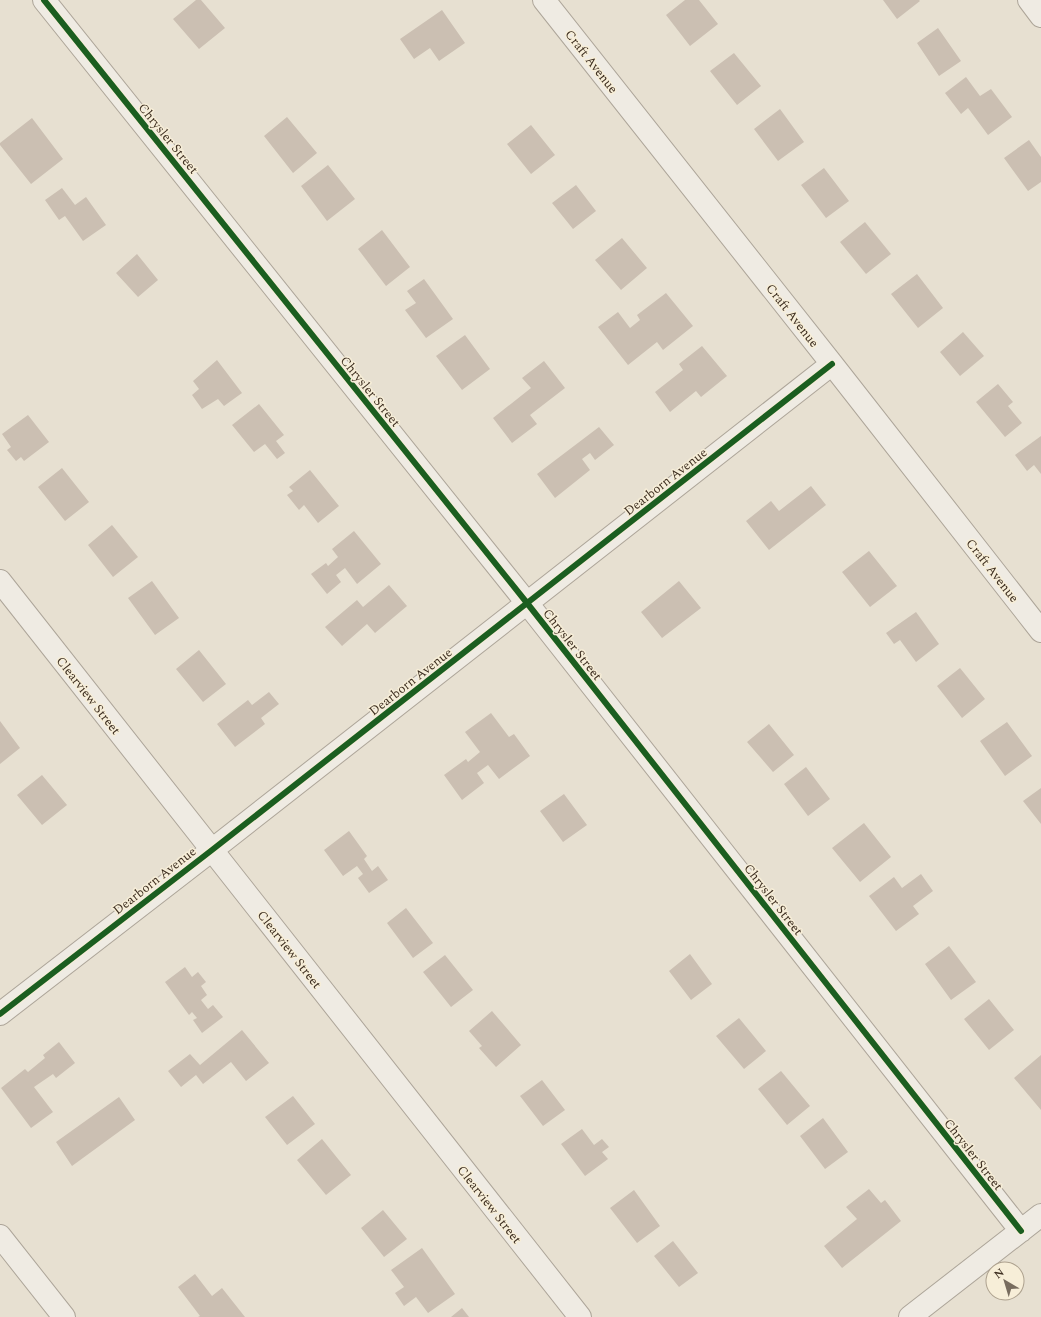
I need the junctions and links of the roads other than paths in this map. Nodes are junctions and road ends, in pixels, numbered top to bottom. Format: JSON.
{"nodes":[{"id":1,"x":44,"y":0,"type":"edge"},
{"id":2,"x":544,"y":0,"type":"edge"},
{"id":3,"x":1029,"y":0,"type":"edge"},
{"id":4,"x":1041,"y":16,"type":"edge"},
{"id":5,"x":832,"y":364,"type":"junction"},
{"id":6,"x":0,"y":581,"type":"edge"},
{"id":7,"x":527,"y":603,"type":"junction"},
{"id":8,"x":1041,"y":631,"type":"edge"},
{"id":9,"x":212,"y":850,"type":"junction"},
{"id":10,"x":0,"y":1014,"type":"edge"},
{"id":11,"x":1041,"y":1215,"type":"edge"},
{"id":12,"x":1021,"y":1231,"type":"junction"},
{"id":13,"x":0,"y":1236,"type":"edge"},
{"id":14,"x":64,"y":1317,"type":"edge"},
{"id":15,"x":580,"y":1317,"type":"edge"},
{"id":16,"x":910,"y":1317,"type":"edge"}],
"edges":[{"from":1,"to":7,"type":"street","name":"Chrysler Street"},
{"from":2,"to":5,"type":"street","name":"Craft Avenue"},
{"from":3,"to":4,"type":"street"},
{"from":5,"to":7,"type":"street","name":"Dearborn Avenue"},
{"from":5,"to":8,"type":"street","name":"Craft Avenue"},
{"from":6,"to":9,"type":"street","name":"Clearview Street"},
{"from":7,"to":9,"type":"street","name":"Dearborn Avenue"},
{"from":7,"to":12,"type":"street","name":"Chrysler Street"},
{"from":9,"to":10,"type":"street","name":"Dearborn Avenue"},
{"from":9,"to":15,"type":"street","name":"Clearview Street"},
{"from":11,"to":12,"type":"street"},
{"from":12,"to":16,"type":"street"},
{"from":13,"to":14,"type":"street"}]}
